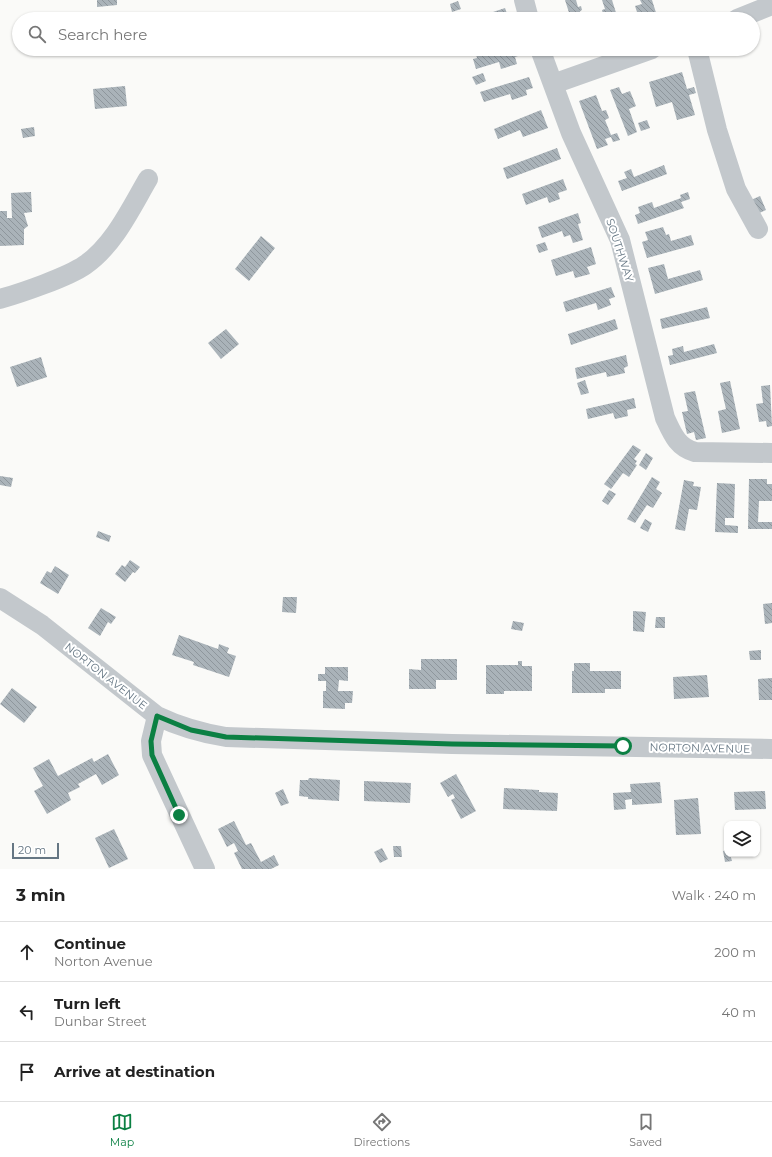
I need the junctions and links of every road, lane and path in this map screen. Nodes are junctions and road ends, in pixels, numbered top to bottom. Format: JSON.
{"nodes":[{"id":1,"x":524,"y":0,"type":"edge"},
{"id":2,"x":772,"y":5,"type":"edge"},
{"id":3,"x":527,"y":12,"type":"edge"},
{"id":4,"x":754,"y":12,"type":"edge"},
{"id":5,"x":543,"y":56,"type":"edge"},
{"id":6,"x":632,"y":56,"type":"edge"},
{"id":7,"x":699,"y":56,"type":"edge"},
{"id":8,"x":553,"y":84,"type":"junction"},
{"id":9,"x":148,"y":179,"type":"dead end"},
{"id":10,"x":758,"y":229,"type":"dead end"},
{"id":11,"x":0,"y":299,"type":"edge"},
{"id":12,"x":772,"y":452,"type":"edge"},
{"id":13,"x":0,"y":598,"type":"edge"},
{"id":14,"x":157,"y":716,"type":"junction"},
{"id":15,"x":772,"y":749,"type":"edge"},
{"id":16,"x":205,"y":869,"type":"edge"}],
"edges":[{"from":1,"to":3,"type":"street"},
{"from":2,"to":4,"type":"street"},
{"from":5,"to":8,"type":"street","name":"SOUTHWAY"},
{"from":6,"to":8,"type":"street"},
{"from":7,"to":10,"type":"street"},
{"from":8,"to":12,"type":"street","name":"SOUTHWAY"},
{"from":9,"to":11,"type":"street"},
{"from":13,"to":14,"type":"street","name":"NORTON AVENUE"},
{"from":14,"to":15,"type":"street","name":"NORTON AVENUE"},
{"from":14,"to":16,"type":"street"}]}
